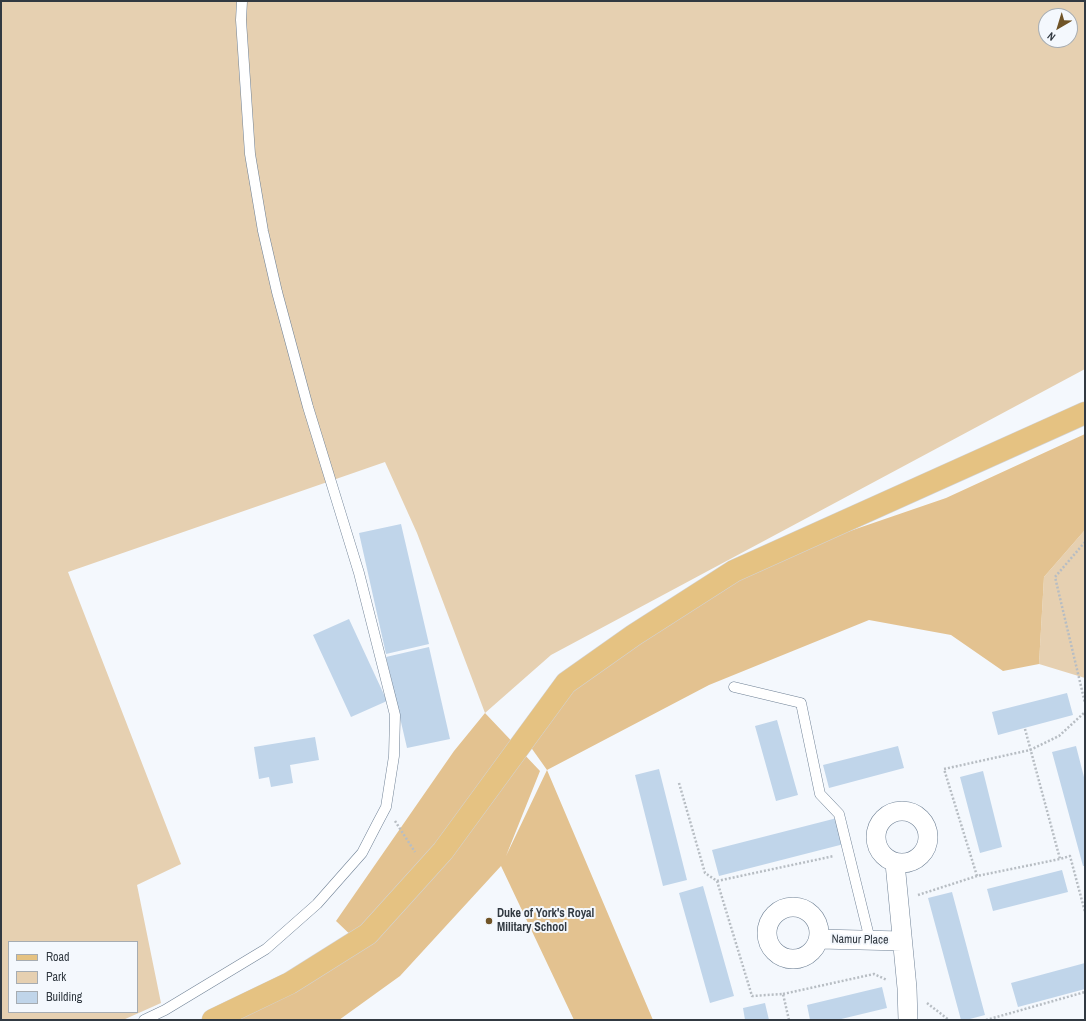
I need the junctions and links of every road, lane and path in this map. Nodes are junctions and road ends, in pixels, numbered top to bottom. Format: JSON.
{"nodes":[{"id":1,"x":242,"y":1,"type":"edge"},
{"id":2,"x":1085,"y":413,"type":"edge"},
{"id":3,"x":1085,"y":542,"type":"edge"},
{"id":4,"x":734,"y":687,"type":"dead end"},
{"id":5,"x":1085,"y":703,"type":"edge"},
{"id":6,"x":1085,"y":712,"type":"edge"},
{"id":7,"x":1025,"y":729,"type":"dead end"},
{"id":8,"x":1030,"y":750,"type":"junction"},
{"id":9,"x":678,"y":783,"type":"dead end"},
{"id":10,"x":386,"y":807,"type":"junction"},
{"id":11,"x":849,"y":853,"type":"junction"},
{"id":12,"x":1060,"y":859,"type":"junction"},
{"id":13,"x":895,"y":862,"type":"dead end"},
{"id":14,"x":426,"y":870,"type":"junction"},
{"id":15,"x":977,"y":876,"type":"junction"},
{"id":16,"x":717,"y":882,"type":"junction"},
{"id":17,"x":898,"y":902,"type":"junction"},
{"id":18,"x":1085,"y":912,"type":"edge"},
{"id":19,"x":819,"y":938,"type":"dead end"},
{"id":20,"x":870,"y":940,"type":"junction"},
{"id":21,"x":902,"y":941,"type":"junction"},
{"id":22,"x":907,"y":988,"type":"junction"},
{"id":23,"x":1085,"y":992,"type":"edge"},
{"id":24,"x":782,"y":994,"type":"junction"},
{"id":25,"x":144,"y":1020,"type":"edge"},
{"id":26,"x":213,"y":1020,"type":"edge"},
{"id":27,"x":789,"y":1020,"type":"edge"},
{"id":28,"x":908,"y":1020,"type":"edge"},
{"id":29,"x":986,"y":1020,"type":"edge"}],
"edges":[{"from":1,"to":10,"type":"lane"},
{"from":2,"to":14,"type":"main road"},
{"from":3,"to":5,"type":"path"},
{"from":4,"to":11,"type":"lane"},
{"from":6,"to":8,"type":"path"},
{"from":7,"to":8,"type":"path"},
{"from":8,"to":12,"type":"path"},
{"from":8,"to":15,"type":"path"},
{"from":9,"to":16,"type":"path"},
{"from":10,"to":14,"type":"path"},
{"from":10,"to":25,"type":"lane"},
{"from":11,"to":16,"type":"path"},
{"from":11,"to":20,"type":"lane"},
{"from":12,"to":15,"type":"path"},
{"from":12,"to":18,"type":"path"},
{"from":13,"to":17,"type":"street"},
{"from":14,"to":26,"type":"main road"},
{"from":15,"to":17,"type":"path"},
{"from":16,"to":24,"type":"path"},
{"from":17,"to":21,"type":"street"},
{"from":19,"to":20,"type":"street","name":"Namur Place"},
{"from":20,"to":21,"type":"street","name":"Namur Place"},
{"from":21,"to":22,"type":"street"},
{"from":22,"to":24,"type":"path"},
{"from":22,"to":28,"type":"street"},
{"from":23,"to":29,"type":"path"},
{"from":24,"to":27,"type":"path"}]}
